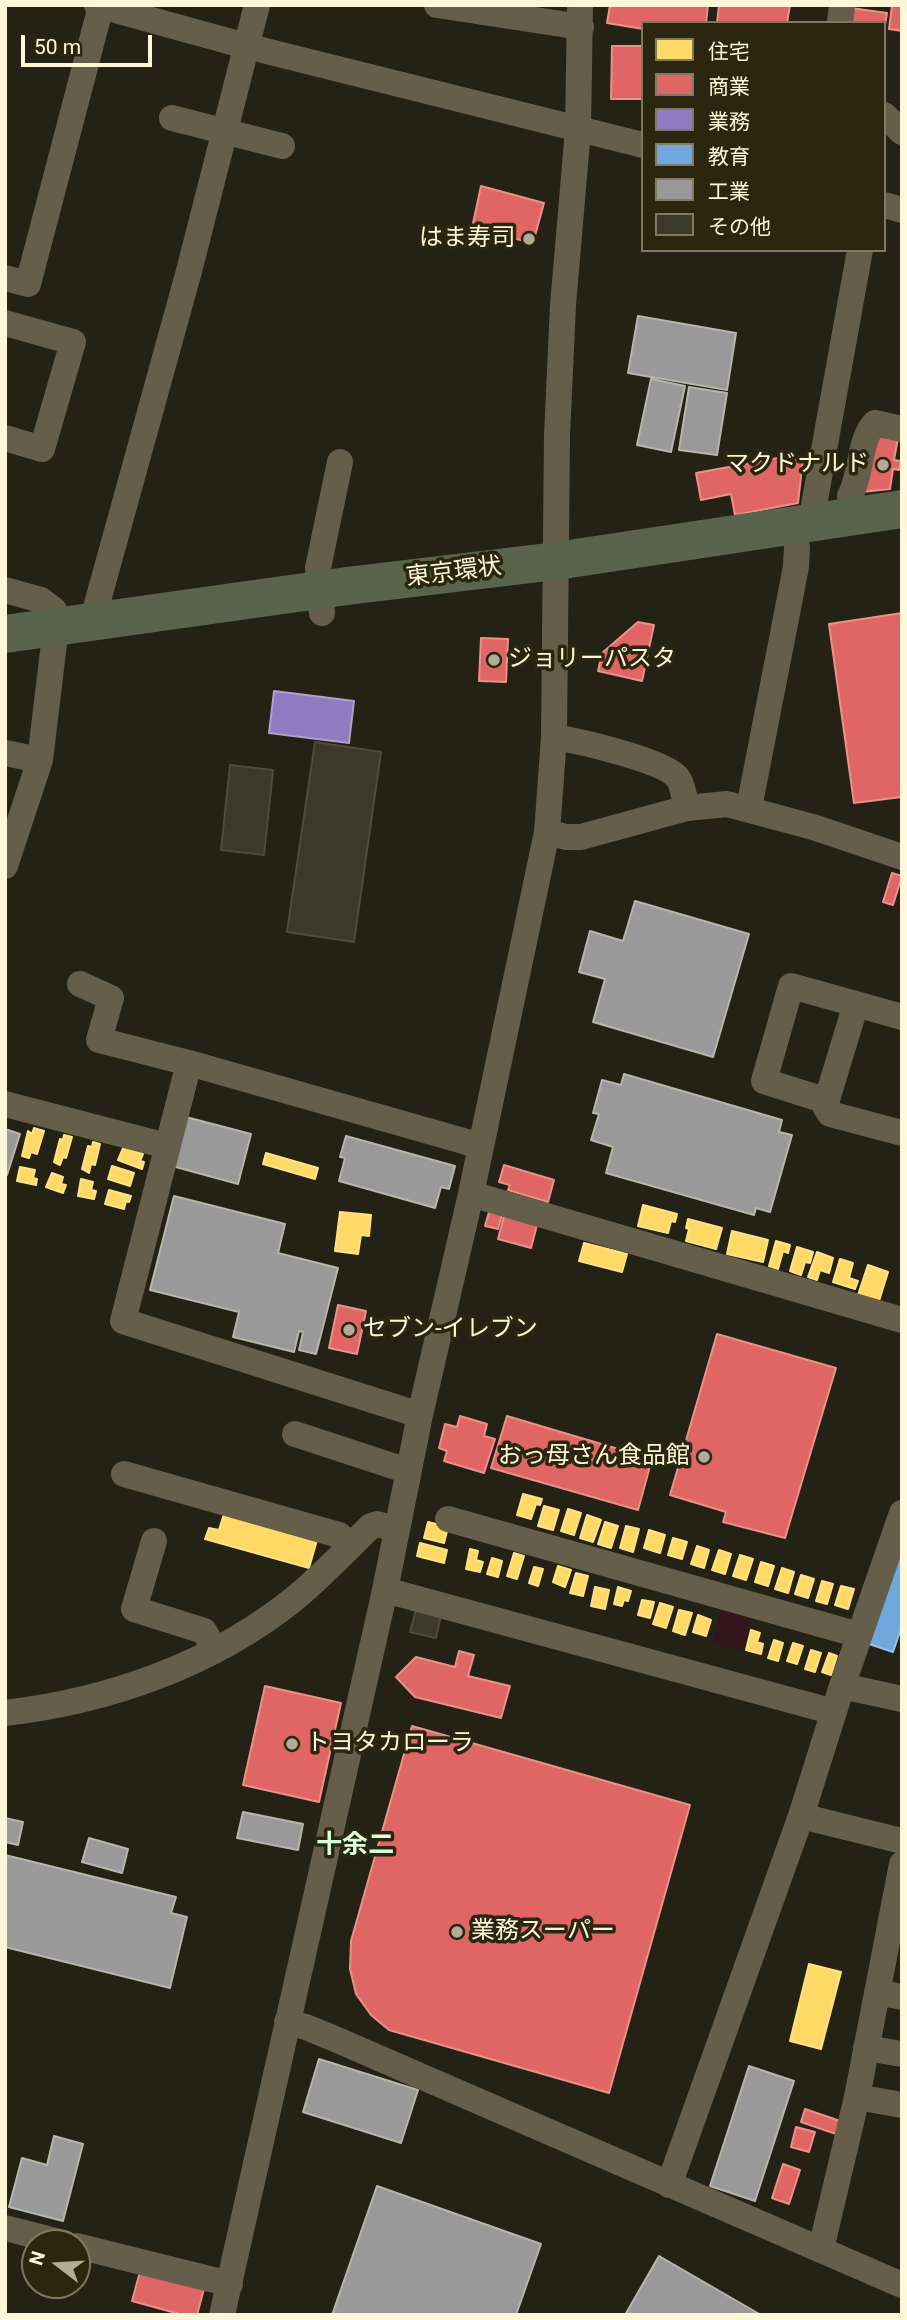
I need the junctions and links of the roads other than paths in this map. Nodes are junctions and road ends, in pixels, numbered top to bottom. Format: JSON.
{"nodes":[{"id":1,"x":257,"y":5,"type":"edge"},
{"id":2,"x":437,"y":5,"type":"edge"},
{"id":3,"x":99,"y":6,"type":"edge"},
{"id":4,"x":581,"y":16,"type":"edge"},
{"id":5,"x":246,"y":46,"type":"junction"},
{"id":6,"x":886,"y":117,"type":"edge"},
{"id":7,"x":172,"y":118,"type":"dead end"},
{"id":8,"x":578,"y":130,"type":"junction"},
{"id":9,"x":224,"y":131,"type":"junction"},
{"id":10,"x":902,"y":132,"type":"edge"},
{"id":11,"x":641,"y":145,"type":"edge"},
{"id":12,"x":282,"y":146,"type":"dead end"},
{"id":13,"x":860,"y":252,"type":"edge"},
{"id":14,"x":5,"y":278,"type":"edge"},
{"id":15,"x":6,"y":324,"type":"edge"},
{"id":16,"x":902,"y":429,"type":"edge"},
{"id":17,"x":5,"y":438,"type":"edge"},
{"id":18,"x":340,"y":462,"type":"dead end"},
{"id":19,"x":850,"y":496,"type":"dead end"},
{"id":20,"x":902,"y":509,"type":"edge"},
{"id":21,"x":902,"y":532,"type":"edge"},
{"id":22,"x":804,"y":534,"type":"junction"},
{"id":23,"x":556,"y":571,"type":"junction"},
{"id":24,"x":5,"y":590,"type":"edge"},
{"id":25,"x":321,"y":602,"type":"junction"},
{"id":26,"x":67,"y":633,"type":"junction"},
{"id":27,"x":5,"y":634,"type":"edge"},
{"id":28,"x":5,"y":657,"type":"edge"},
{"id":29,"x":554,"y":737,"type":"junction"},
{"id":30,"x":5,"y":753,"type":"edge"},
{"id":31,"x":40,"y":760,"type":"junction"},
{"id":32,"x":687,"y":808,"type":"junction"},
{"id":33,"x":749,"y":808,"type":"junction"},
{"id":34,"x":547,"y":832,"type":"junction"},
{"id":35,"x":902,"y":857,"type":"edge"},
{"id":36,"x":5,"y":866,"type":"edge"},
{"id":37,"x":80,"y":984,"type":"dead end"},
{"id":38,"x":856,"y":1004,"type":"junction"},
{"id":39,"x":902,"y":1017,"type":"edge"},
{"id":40,"x":189,"y":1063,"type":"junction"},
{"id":41,"x":827,"y":1101,"type":"junction"},
{"id":42,"x":5,"y":1104,"type":"edge"},
{"id":43,"x":901,"y":1128,"type":"edge"},
{"id":44,"x":167,"y":1146,"type":"junction"},
{"id":45,"x":481,"y":1146,"type":"junction"},
{"id":46,"x":471,"y":1194,"type":"junction"},
{"id":47,"x":902,"y":1320,"type":"edge"},
{"id":48,"x":420,"y":1415,"type":"junction"},
{"id":49,"x":295,"y":1434,"type":"dead end"},
{"id":50,"x":408,"y":1471,"type":"junction"},
{"id":51,"x":124,"y":1474,"type":"dead end"},
{"id":52,"x":902,"y":1513,"type":"edge"},
{"id":53,"x":448,"y":1519,"type":"dead end"},
{"id":54,"x":397,"y":1530,"type":"junction"},
{"id":55,"x":154,"y":1541,"type":"dead end"},
{"id":56,"x":351,"y":1545,"type":"junction"},
{"id":57,"x":384,"y":1590,"type":"junction"},
{"id":58,"x":859,"y":1635,"type":"junction"},
{"id":59,"x":215,"y":1650,"type":"junction"},
{"id":60,"x":842,"y":1686,"type":"junction"},
{"id":61,"x":902,"y":1699,"type":"edge"},
{"id":62,"x":5,"y":1713,"type":"edge"},
{"id":63,"x":834,"y":1723,"type":"junction"},
{"id":64,"x":801,"y":1816,"type":"junction"},
{"id":65,"x":902,"y":1841,"type":"edge"},
{"id":66,"x":901,"y":1871,"type":"edge"},
{"id":67,"x":890,"y":1995,"type":"edge"},
{"id":68,"x":287,"y":2022,"type":"junction"},
{"id":69,"x":866,"y":2048,"type":"junction"},
{"id":70,"x":902,"y":2054,"type":"edge"},
{"id":71,"x":857,"y":2097,"type":"junction"},
{"id":72,"x":902,"y":2105,"type":"edge"},
{"id":73,"x":669,"y":2185,"type":"junction"},
{"id":74,"x":91,"y":2249,"type":"edge"},
{"id":75,"x":821,"y":2249,"type":"junction"},
{"id":76,"x":230,"y":2284,"type":"junction"},
{"id":77,"x":902,"y":2285,"type":"edge"},
{"id":78,"x":222,"y":2315,"type":"edge"}],
"edges":[{"from":1,"to":5,"type":"street"},
{"from":2,"to":4,"type":"street"},
{"from":3,"to":5,"type":"street"},
{"from":3,"to":14,"type":"street"},
{"from":4,"to":8,"type":"street"},
{"from":5,"to":8,"type":"street"},
{"from":5,"to":9,"type":"street"},
{"from":6,"to":10,"type":"street"},
{"from":7,"to":9,"type":"street"},
{"from":8,"to":11,"type":"street"},
{"from":8,"to":23,"type":"street"},
{"from":9,"to":12,"type":"street"},
{"from":9,"to":26,"type":"street"},
{"from":13,"to":22,"type":"street"},
{"from":15,"to":17,"type":"street"},
{"from":16,"to":19,"type":"street"},
{"from":18,"to":25,"type":"street"},
{"from":20,"to":22,"type":"highway","name":"東京環状"},
{"from":21,"to":22,"type":"highway","name":"東京環状"},
{"from":22,"to":23,"type":"highway","name":"東京環状"},
{"from":22,"to":33,"type":"street"},
{"from":23,"to":25,"type":"highway","name":"東京環状"},
{"from":23,"to":29,"type":"street"},
{"from":24,"to":26,"type":"street"},
{"from":25,"to":26,"type":"highway","name":"東京環状"},
{"from":26,"to":27,"type":"highway","name":"東京環状"},
{"from":26,"to":28,"type":"highway","name":"東京環状"},
{"from":26,"to":31,"type":"street"},
{"from":29,"to":32,"type":"street"},
{"from":29,"to":34,"type":"street"},
{"from":30,"to":31,"type":"street"},
{"from":31,"to":36,"type":"street"},
{"from":32,"to":33,"type":"street"},
{"from":32,"to":34,"type":"street"},
{"from":33,"to":35,"type":"street"},
{"from":34,"to":45,"type":"street"},
{"from":37,"to":40,"type":"street"},
{"from":38,"to":39,"type":"street"},
{"from":38,"to":41,"type":"street"},
{"from":38,"to":41,"type":"street"},
{"from":40,"to":44,"type":"street"},
{"from":40,"to":45,"type":"street"},
{"from":41,"to":43,"type":"street"},
{"from":42,"to":44,"type":"street"},
{"from":44,"to":48,"type":"street"},
{"from":45,"to":46,"type":"street"},
{"from":46,"to":47,"type":"street"},
{"from":46,"to":48,"type":"street"},
{"from":48,"to":50,"type":"street"},
{"from":49,"to":50,"type":"street"},
{"from":50,"to":54,"type":"street"},
{"from":51,"to":56,"type":"street"},
{"from":52,"to":58,"type":"street"},
{"from":53,"to":58,"type":"street"},
{"from":54,"to":56,"type":"street"},
{"from":54,"to":57,"type":"street"},
{"from":55,"to":59,"type":"street"},
{"from":56,"to":59,"type":"street"},
{"from":57,"to":63,"type":"street"},
{"from":57,"to":68,"type":"street"},
{"from":58,"to":60,"type":"street"},
{"from":59,"to":62,"type":"street"},
{"from":60,"to":61,"type":"street"},
{"from":60,"to":63,"type":"street"},
{"from":63,"to":64,"type":"street"},
{"from":64,"to":65,"type":"street"},
{"from":64,"to":73,"type":"street"},
{"from":66,"to":67,"type":"street"},
{"from":67,"to":69,"type":"street"},
{"from":68,"to":73,"type":"street"},
{"from":68,"to":76,"type":"street"},
{"from":69,"to":70,"type":"street"},
{"from":69,"to":71,"type":"street"},
{"from":71,"to":72,"type":"street"},
{"from":71,"to":75,"type":"street"},
{"from":73,"to":75,"type":"street"},
{"from":74,"to":76,"type":"street"},
{"from":75,"to":77,"type":"street"},
{"from":76,"to":78,"type":"street"}]}
